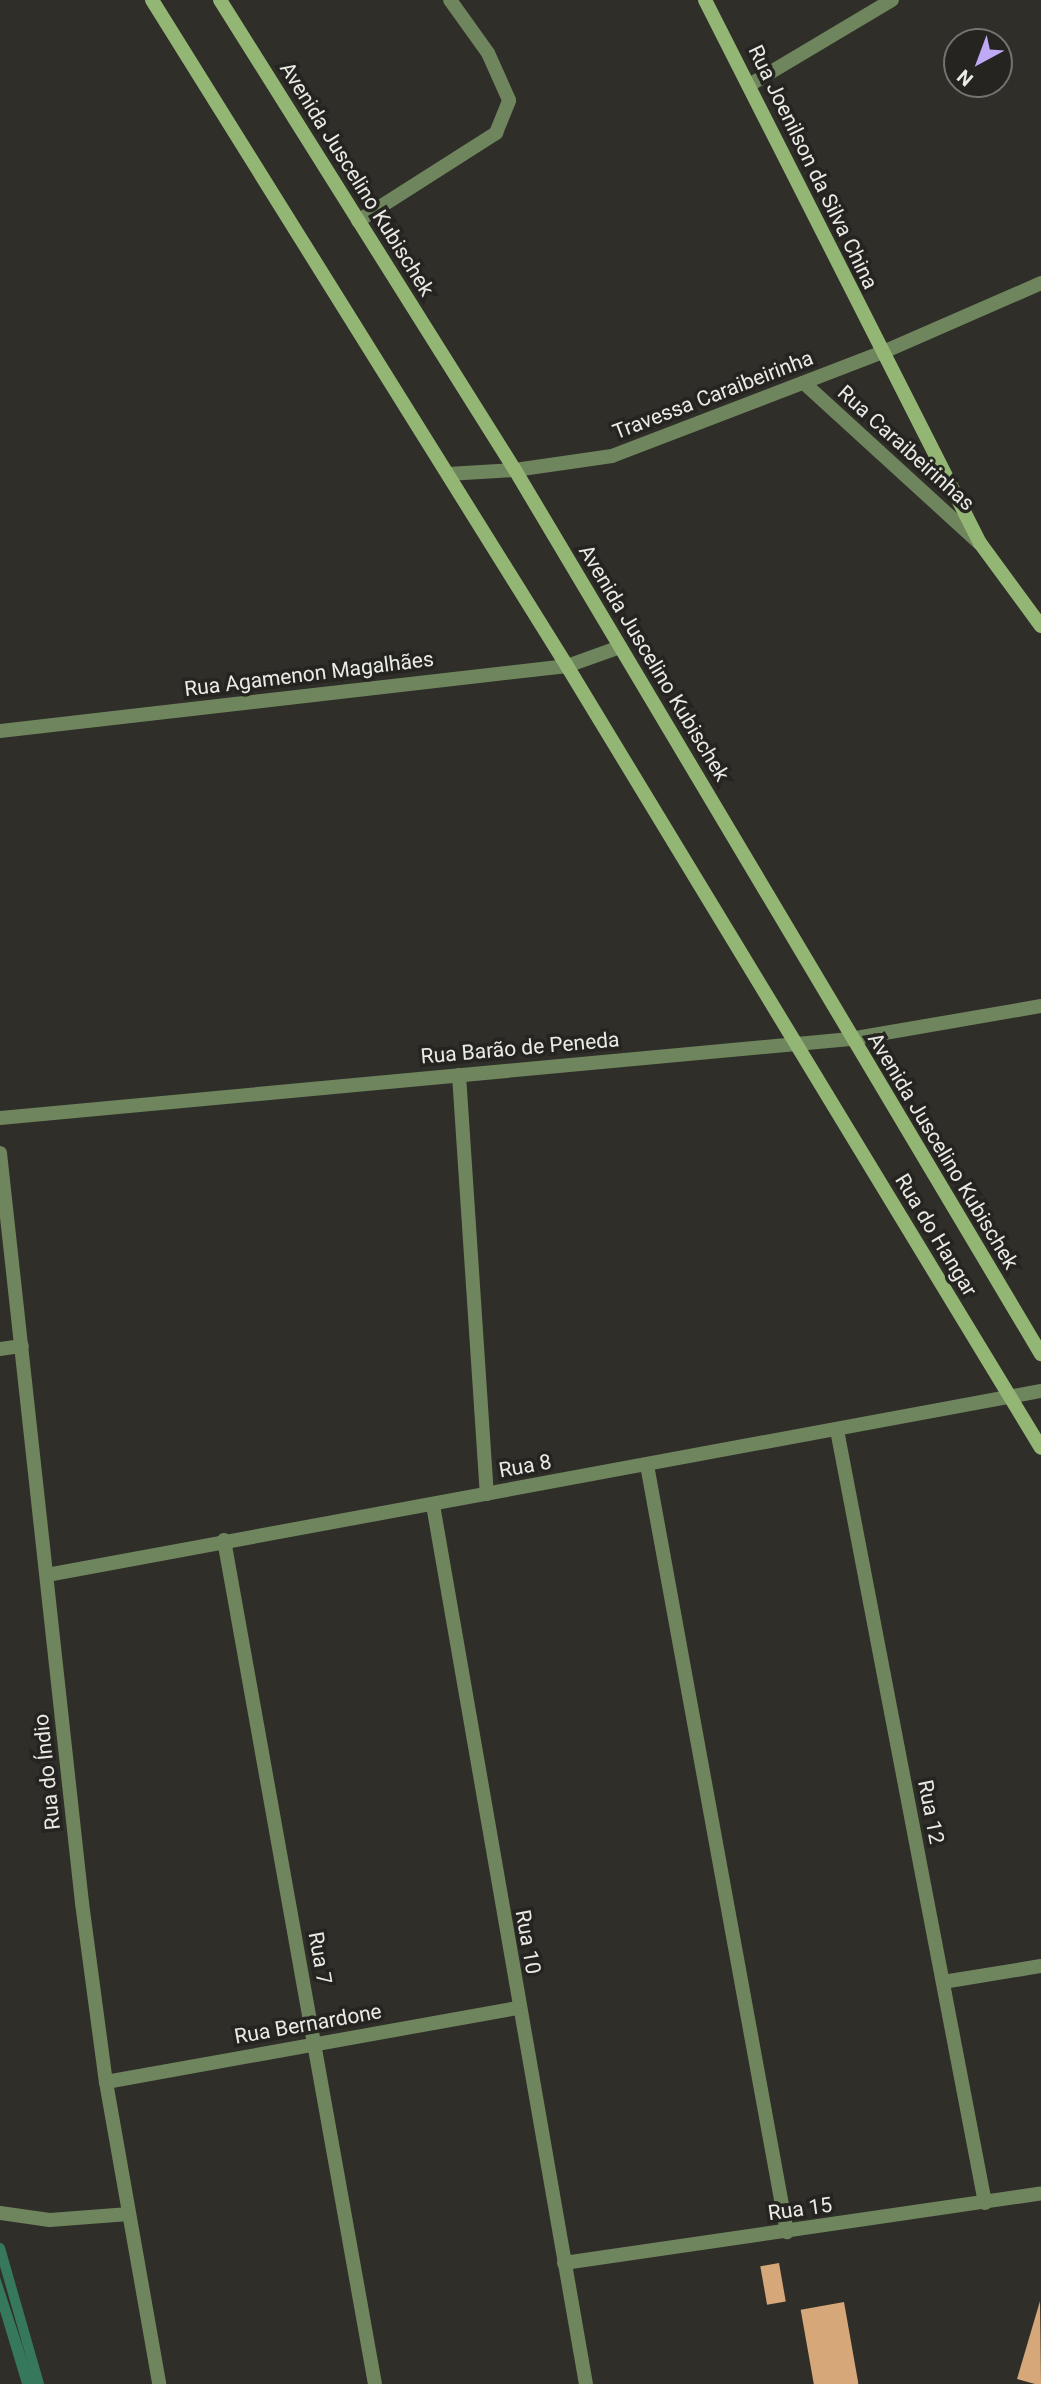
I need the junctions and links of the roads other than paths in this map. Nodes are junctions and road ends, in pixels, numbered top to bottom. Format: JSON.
{"nodes":[{"id":1,"x":152,"y":0,"type":"edge"},
{"id":2,"x":219,"y":0,"type":"edge"},
{"id":3,"x":450,"y":0,"type":"edge"},
{"id":4,"x":705,"y":0,"type":"edge"},
{"id":5,"x":892,"y":0,"type":"edge"},
{"id":6,"x":751,"y":83,"type":"junction"},
{"id":7,"x":358,"y":221,"type":"junction"},
{"id":8,"x":1041,"y":283,"type":"edge"},
{"id":9,"x":881,"y":353,"type":"junction"},
{"id":10,"x":804,"y":383,"type":"junction"},
{"id":11,"x":515,"y":470,"type":"junction"},
{"id":12,"x":448,"y":474,"type":"junction"},
{"id":13,"x":980,"y":543,"type":"junction"},
{"id":14,"x":1041,"y":626,"type":"edge"},
{"id":15,"x":620,"y":648,"type":"junction"},
{"id":16,"x":567,"y":666,"type":"junction"},
{"id":17,"x":0,"y":731,"type":"edge"},
{"id":18,"x":1041,"y":1006,"type":"edge"},
{"id":19,"x":850,"y":1039,"type":"junction"},
{"id":20,"x":796,"y":1044,"type":"junction"},
{"id":21,"x":459,"y":1075,"type":"junction"},
{"id":22,"x":0,"y":1118,"type":"edge"},
{"id":23,"x":0,"y":1153,"type":"edge"},
{"id":24,"x":22,"y":1346,"type":"junction"},
{"id":25,"x":0,"y":1349,"type":"edge"},
{"id":26,"x":1041,"y":1354,"type":"edge"},
{"id":27,"x":1041,"y":1391,"type":"edge"},
{"id":28,"x":1011,"y":1399,"type":"junction"},
{"id":29,"x":837,"y":1430,"type":"junction"},
{"id":30,"x":1041,"y":1448,"type":"edge"},
{"id":31,"x":647,"y":1465,"type":"junction"},
{"id":32,"x":487,"y":1494,"type":"junction"},
{"id":33,"x":433,"y":1506,"type":"junction"},
{"id":34,"x":224,"y":1540,"type":"junction"},
{"id":35,"x":47,"y":1575,"type":"junction"},
{"id":36,"x":1041,"y":1966,"type":"edge"},
{"id":37,"x":943,"y":1982,"type":"junction"},
{"id":38,"x":518,"y":2008,"type":"junction"},
{"id":39,"x":314,"y":2044,"type":"junction"},
{"id":40,"x":106,"y":2082,"type":"junction"},
{"id":41,"x":1041,"y":2193,"type":"edge"},
{"id":42,"x":985,"y":2203,"type":"junction"},
{"id":43,"x":0,"y":2213,"type":"edge"},
{"id":44,"x":129,"y":2214,"type":"junction"},
{"id":45,"x":787,"y":2232,"type":"junction"},
{"id":46,"x":564,"y":2263,"type":"junction"},
{"id":47,"x":159,"y":2384,"type":"edge"},
{"id":48,"x":375,"y":2384,"type":"edge"},
{"id":49,"x":586,"y":2384,"type":"edge"}],
"edges":[{"from":1,"to":12,"type":"street"},
{"from":2,"to":7,"type":"street","name":"Avenida Juscelino Kubischek"},
{"from":3,"to":7,"type":"street"},
{"from":4,"to":6,"type":"street","name":"Rua Joenilson da Silva China"},
{"from":5,"to":6,"type":"street"},
{"from":6,"to":9,"type":"street","name":"Rua Joenilson da Silva China"},
{"from":7,"to":11,"type":"street","name":"Avenida Juscelino Kubischek"},
{"from":8,"to":9,"type":"street","name":"Travessa Caraibeirinha"},
{"from":9,"to":10,"type":"street","name":"Travessa Caraibeirinha"},
{"from":9,"to":13,"type":"street","name":"Rua Caraibeirinhas"},
{"from":10,"to":11,"type":"street","name":"Travessa Caraibeirinha"},
{"from":10,"to":13,"type":"street","name":"Rua Caraibeirinhas"},
{"from":11,"to":12,"type":"street","name":"Travessa Caraibeirinha"},
{"from":11,"to":15,"type":"street","name":"Avenida Juscelino Kubischek"},
{"from":12,"to":16,"type":"street"},
{"from":13,"to":14,"type":"street","name":"Rua Caraibeirinhas"},
{"from":15,"to":16,"type":"street","name":"Rua Agamenon Magalhães"},
{"from":15,"to":19,"type":"street","name":"Avenida Juscelino Kubischek"},
{"from":16,"to":17,"type":"street","name":"Rua Agamenon Magalhães"},
{"from":16,"to":20,"type":"street"},
{"from":18,"to":19,"type":"street","name":"Rua Barão de Peneda"},
{"from":19,"to":20,"type":"street","name":"Rua Barão de Peneda"},
{"from":19,"to":26,"type":"street","name":"Avenida Juscelino Kubischek"},
{"from":20,"to":21,"type":"street","name":"Rua Barão de Peneda"},
{"from":20,"to":28,"type":"street","name":"Rua do Hangar"},
{"from":21,"to":22,"type":"street","name":"Rua Barão de Peneda"},
{"from":21,"to":32,"type":"street"},
{"from":23,"to":24,"type":"street","name":"Rua do Índio"},
{"from":24,"to":25,"type":"street"},
{"from":24,"to":35,"type":"street","name":"Rua do Índio"},
{"from":27,"to":28,"type":"street","name":"Rua 8"},
{"from":28,"to":29,"type":"street","name":"Rua 8"},
{"from":28,"to":30,"type":"street","name":"Rua do Hangar"},
{"from":29,"to":31,"type":"street","name":"Rua 8"},
{"from":29,"to":37,"type":"street","name":"Rua 12"},
{"from":31,"to":32,"type":"street","name":"Rua 8"},
{"from":31,"to":45,"type":"street"},
{"from":32,"to":33,"type":"street","name":"Rua 8"},
{"from":33,"to":34,"type":"street","name":"Rua 8"},
{"from":33,"to":38,"type":"street","name":"Rua 10"},
{"from":34,"to":35,"type":"street","name":"Rua 8"},
{"from":34,"to":39,"type":"street","name":"Rua 7"},
{"from":35,"to":40,"type":"street","name":"Rua do Índio"},
{"from":36,"to":37,"type":"street"},
{"from":37,"to":42,"type":"street","name":"Rua 12"},
{"from":38,"to":39,"type":"street","name":"Rua Bernardone"},
{"from":38,"to":46,"type":"street","name":"Rua 10"},
{"from":39,"to":40,"type":"street","name":"Rua Bernardone"},
{"from":39,"to":48,"type":"street","name":"Rua 7"},
{"from":40,"to":44,"type":"street","name":"Rua do Índio"},
{"from":41,"to":42,"type":"street","name":"Rua 15"},
{"from":42,"to":45,"type":"street","name":"Rua 15"},
{"from":43,"to":44,"type":"street"},
{"from":44,"to":47,"type":"street","name":"Rua do Índio"},
{"from":45,"to":46,"type":"street","name":"Rua 15"},
{"from":46,"to":49,"type":"street","name":"Rua 10"}]}
